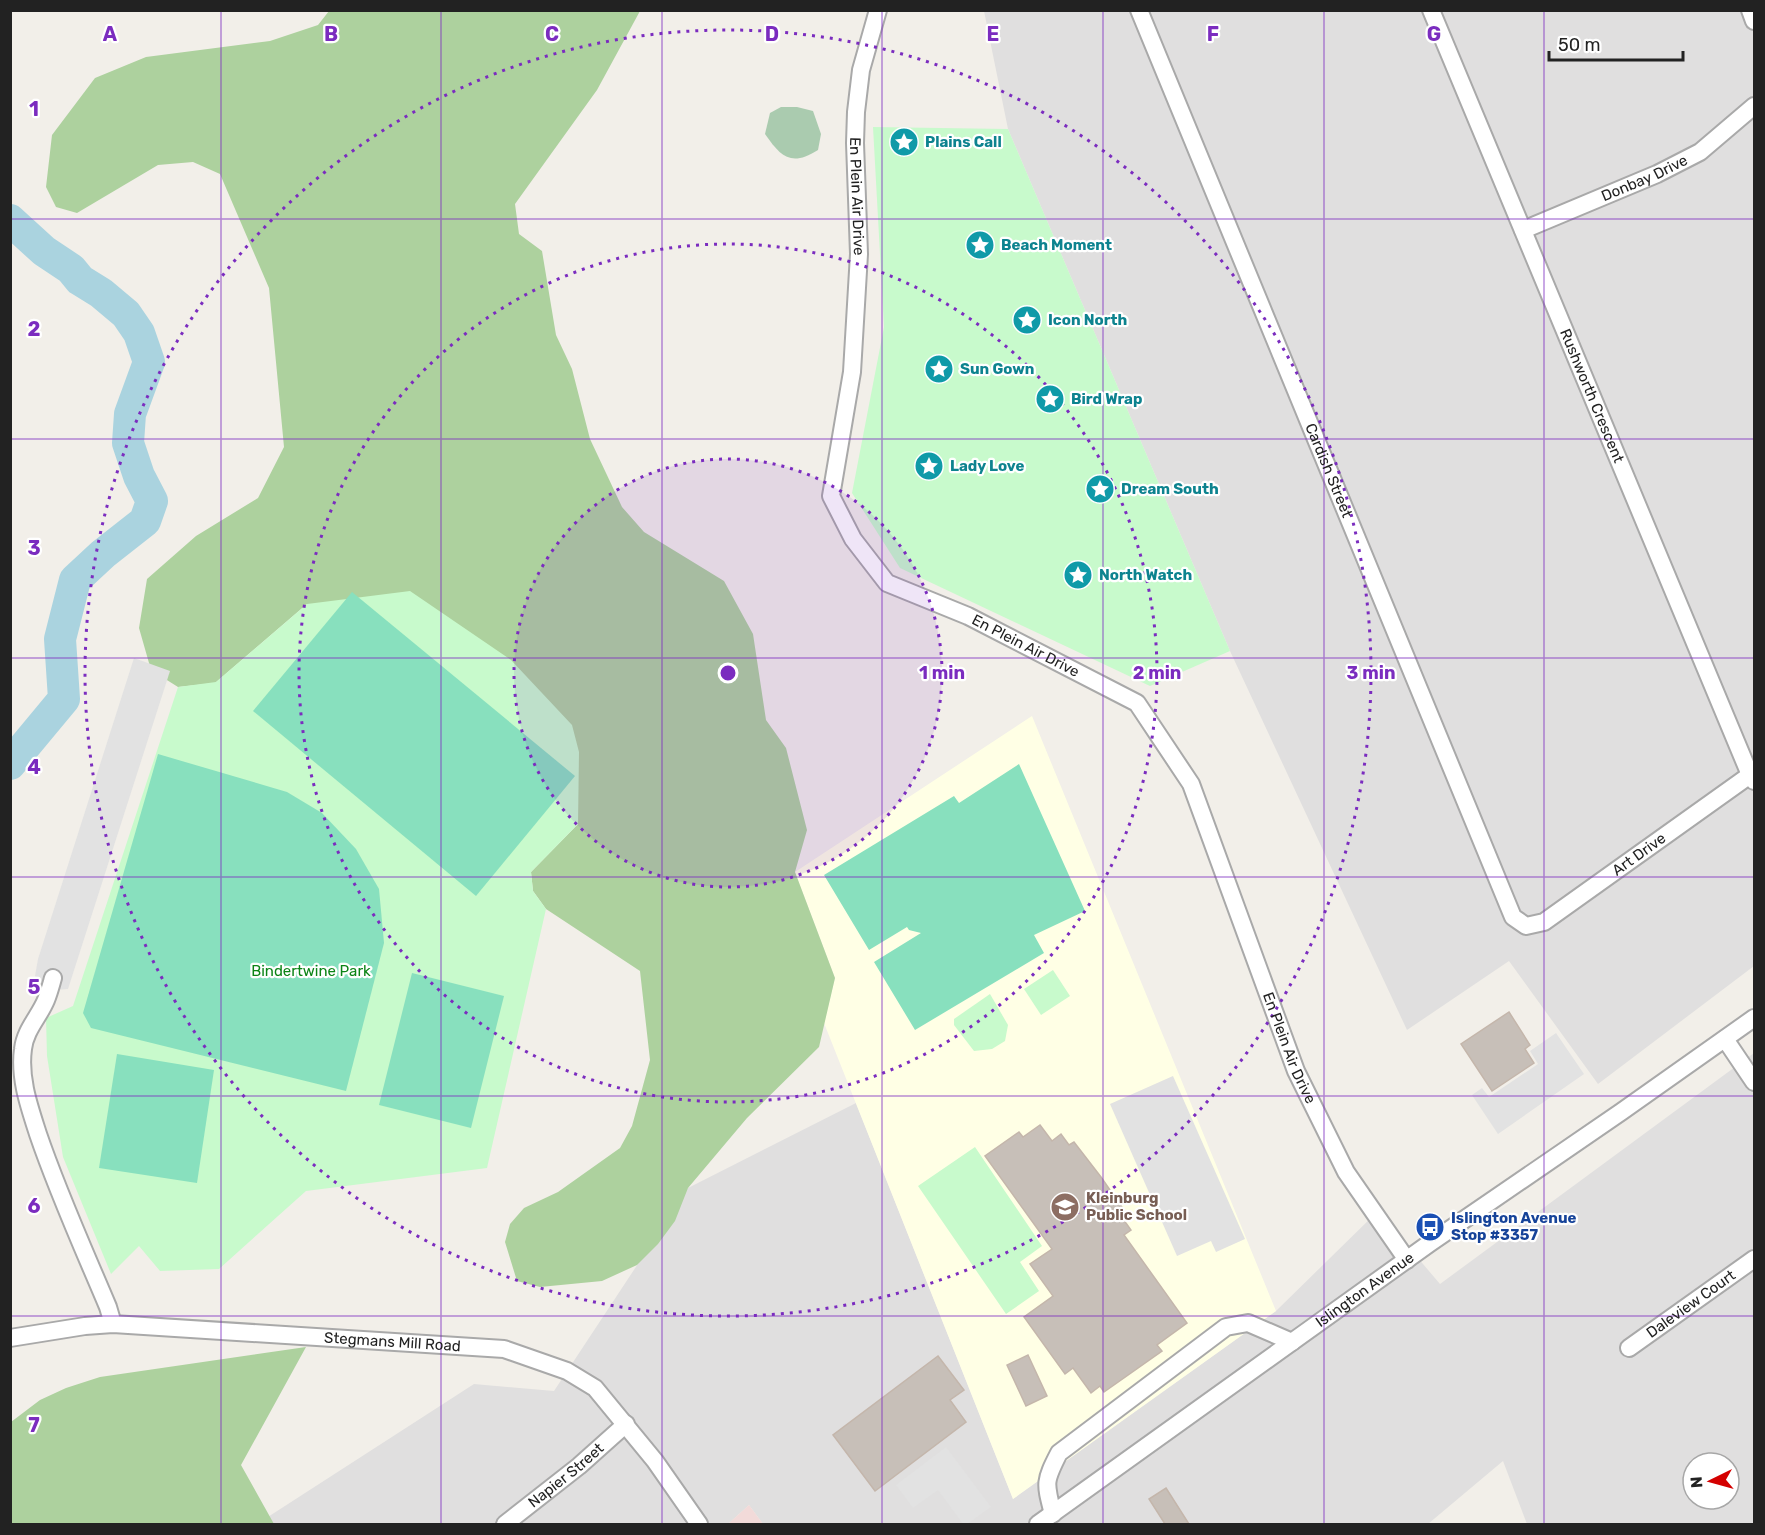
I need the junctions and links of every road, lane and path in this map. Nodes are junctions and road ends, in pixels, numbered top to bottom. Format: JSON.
{"nodes":[{"id":1,"x":878,"y":10,"type":"edge"},
{"id":2,"x":1140,"y":10,"type":"edge"},
{"id":3,"x":1431,"y":10,"type":"edge"},
{"id":4,"x":1750,"y":10,"type":"edge"},
{"id":5,"x":1755,"y":21,"type":"edge"},
{"id":6,"x":1755,"y":106,"type":"edge"},
{"id":7,"x":1523,"y":230,"type":"junction"},
{"id":8,"x":1752,"y":778,"type":"edge"},
{"id":9,"x":1526,"y":926,"type":"joint"},
{"id":10,"x":53,"y":978,"type":"dead end"},
{"id":11,"x":1755,"y":1018,"type":"edge"},
{"id":12,"x":1725,"y":1039,"type":"junction"},
{"id":13,"x":1755,"y":1082,"type":"edge"},
{"id":14,"x":1755,"y":1259,"type":"edge"},
{"id":15,"x":1407,"y":1260,"type":"junction"},
{"id":16,"x":113,"y":1324,"type":"junction"},
{"id":17,"x":10,"y":1338,"type":"edge"},
{"id":18,"x":1292,"y":1342,"type":"junction"},
{"id":19,"x":1629,"y":1348,"type":"dead end"},
{"id":20,"x":626,"y":1424,"type":"junction"},
{"id":21,"x":1053,"y":1514,"type":"junction"},
{"id":22,"x":505,"y":1524,"type":"edge"},
{"id":23,"x":699,"y":1524,"type":"edge"},
{"id":24,"x":1038,"y":1524,"type":"edge"}],
"edges":[{"from":1,"to":15,"type":"street","name":"En Plein Air Drive"},
{"from":2,"to":9,"type":"street","name":"Cardish Street"},
{"from":3,"to":7,"type":"street","name":"Rushworth Crescent"},
{"from":4,"to":5,"type":"street"},
{"from":6,"to":7,"type":"street","name":"Donbay Drive"},
{"from":7,"to":8,"type":"street","name":"Rushworth Crescent"},
{"from":8,"to":9,"type":"street","name":"Art Drive"},
{"from":10,"to":16,"type":"street"},
{"from":11,"to":12,"type":"street","name":"Islington Avenue"},
{"from":12,"to":13,"type":"street"},
{"from":12,"to":15,"type":"street","name":"Islington Avenue"},
{"from":14,"to":19,"type":"street","name":"Daleview Court"},
{"from":15,"to":18,"type":"street","name":"Islington Avenue"},
{"from":16,"to":17,"type":"street","name":"Stegmans Mill Road"},
{"from":16,"to":20,"type":"street","name":"Stegmans Mill Road"},
{"from":18,"to":21,"type":"street","name":"Islington Avenue"},
{"from":18,"to":21,"type":"street"},
{"from":20,"to":22,"type":"street","name":"Napier Street"},
{"from":20,"to":23,"type":"street","name":"Stegmans Mill Road"},
{"from":21,"to":24,"type":"street","name":"Islington Avenue"}]}
